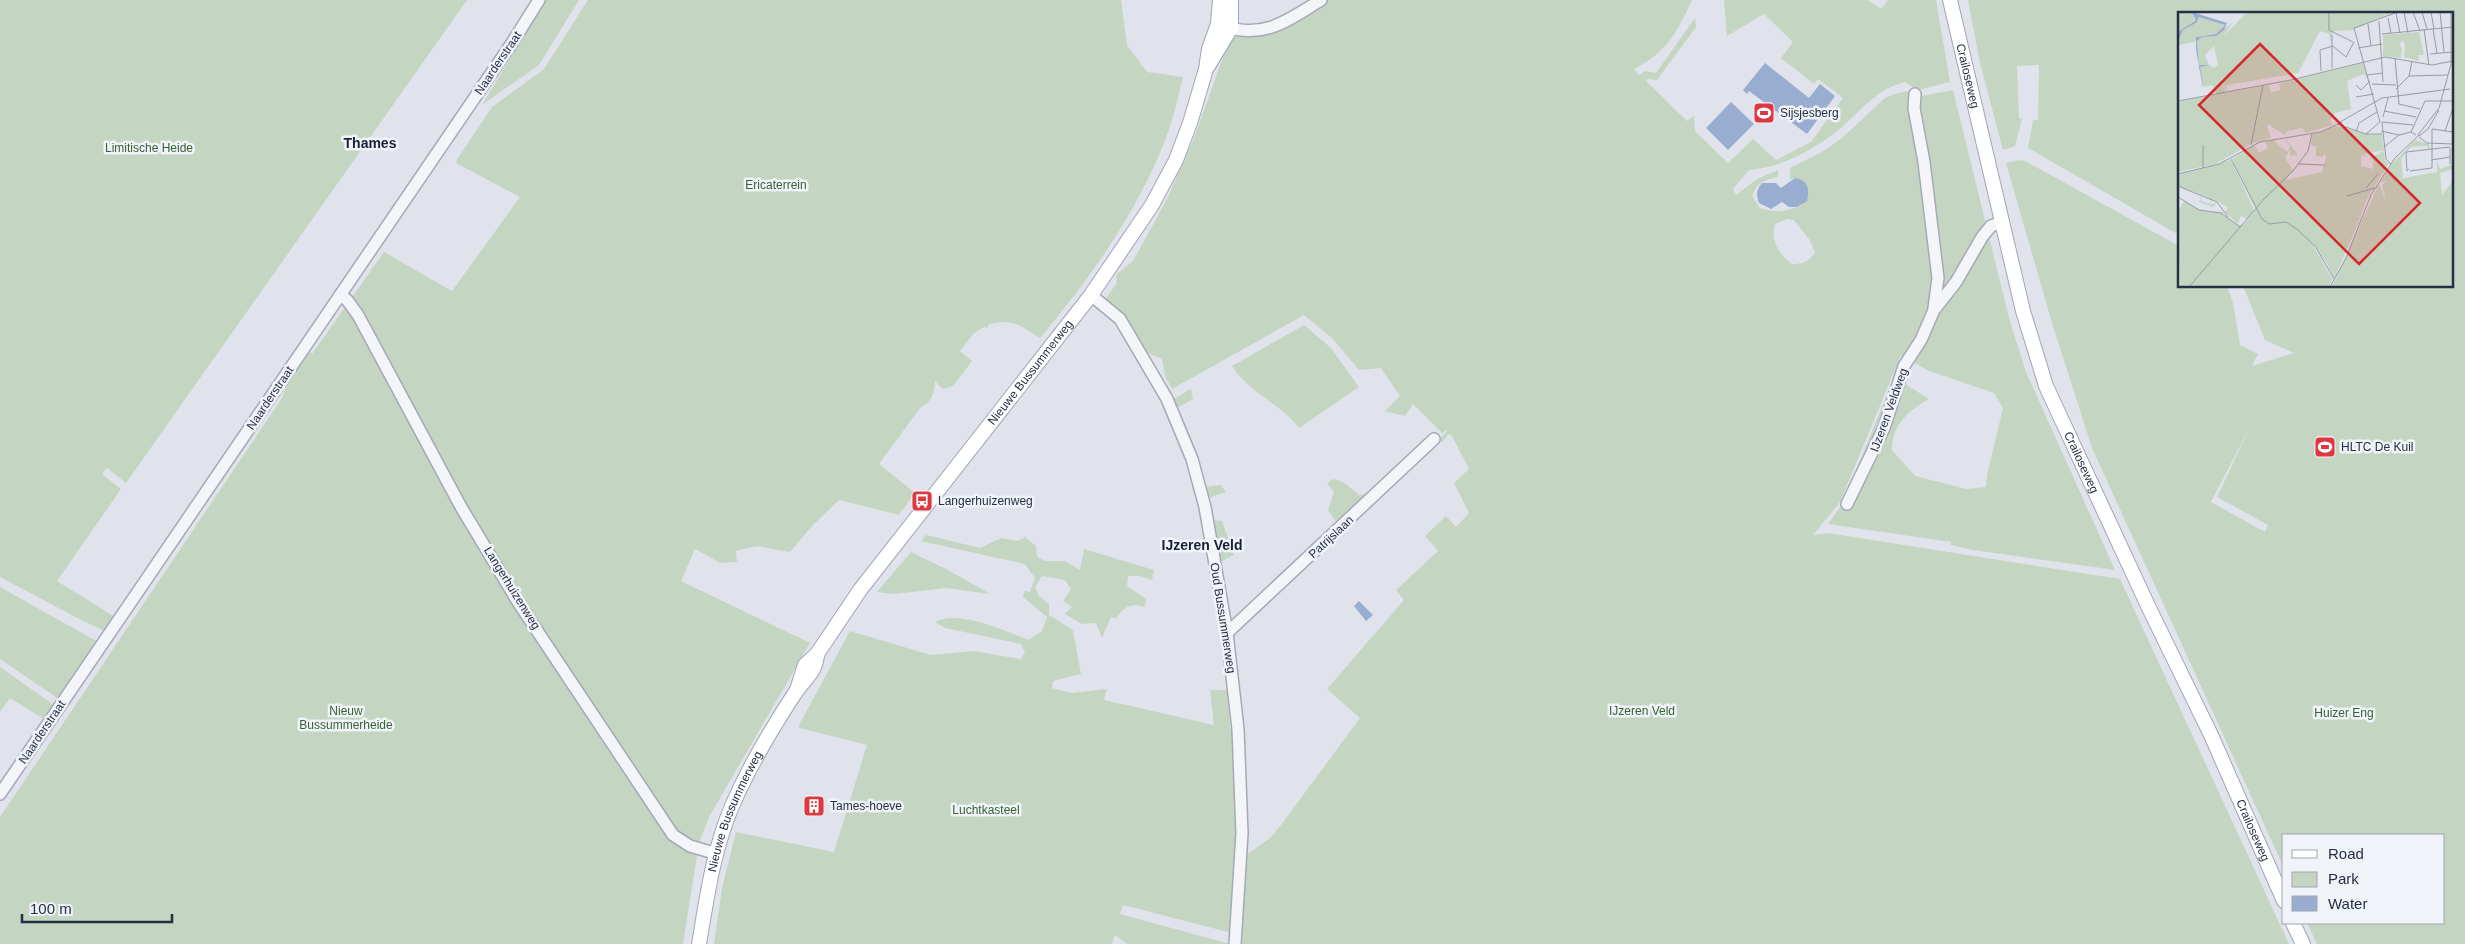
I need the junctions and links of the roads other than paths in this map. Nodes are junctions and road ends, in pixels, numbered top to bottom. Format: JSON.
{"nodes":[{"id":1,"x":539,"y":0,"type":"edge"},
{"id":2,"x":1220,"y":0,"type":"edge"},
{"id":3,"x":1231,"y":0,"type":"edge"},
{"id":4,"x":1321,"y":0,"type":"edge"},
{"id":5,"x":1950,"y":0,"type":"edge"},
{"id":6,"x":1225,"y":26,"type":"junction"},
{"id":7,"x":1915,"y":94,"type":"dead end"},
{"id":8,"x":2002,"y":222,"type":"junction"},
{"id":9,"x":340,"y":295,"type":"junction"},
{"id":10,"x":1091,"y":295,"type":"junction"},
{"id":11,"x":1934,"y":310,"type":"junction"},
{"id":12,"x":1434,"y":439,"type":"dead end"},
{"id":13,"x":1848,"y":504,"type":"dead end"},
{"id":14,"x":1227,"y":633,"type":"junction"},
{"id":15,"x":0,"y":794,"type":"edge"},
{"id":16,"x":714,"y":853,"type":"junction"},
{"id":17,"x":2282,"y":896,"type":"edge"},
{"id":18,"x":2293,"y":924,"type":"edge"},
{"id":19,"x":699,"y":944,"type":"edge"},
{"id":20,"x":1235,"y":944,"type":"edge"},
{"id":21,"x":2302,"y":944,"type":"edge"}],
"edges":[{"from":1,"to":9,"type":"street","name":"Naarderstraat"},
{"from":2,"to":6,"type":"main road","name":"Nieuwe Bussummerweg"},
{"from":3,"to":6,"type":"main road"},
{"from":4,"to":6,"type":"street"},
{"from":5,"to":8,"type":"main road","name":"Crailoseweg"},
{"from":6,"to":10,"type":"main road","name":"Nieuwe Bussummerweg"},
{"from":7,"to":11,"type":"street"},
{"from":8,"to":11,"type":"street","name":"IJzeren Veldweg"},
{"from":8,"to":17,"type":"main road","name":"Crailoseweg"},
{"from":9,"to":15,"type":"street","name":"Naarderstraat"},
{"from":9,"to":16,"type":"street","name":"Langerhuizenweg"},
{"from":10,"to":14,"type":"street","name":"Oud Bussummerweg"},
{"from":10,"to":16,"type":"main road","name":"Nieuwe Bussummerweg"},
{"from":11,"to":13,"type":"street","name":"IJzeren Veldweg"},
{"from":12,"to":14,"type":"street","name":"Patrijslaan"},
{"from":14,"to":20,"type":"street","name":"Oud Bussummerweg"},
{"from":16,"to":19,"type":"main road","name":"Nieuwe Bussummerweg"},
{"from":18,"to":21,"type":"main road"}]}
